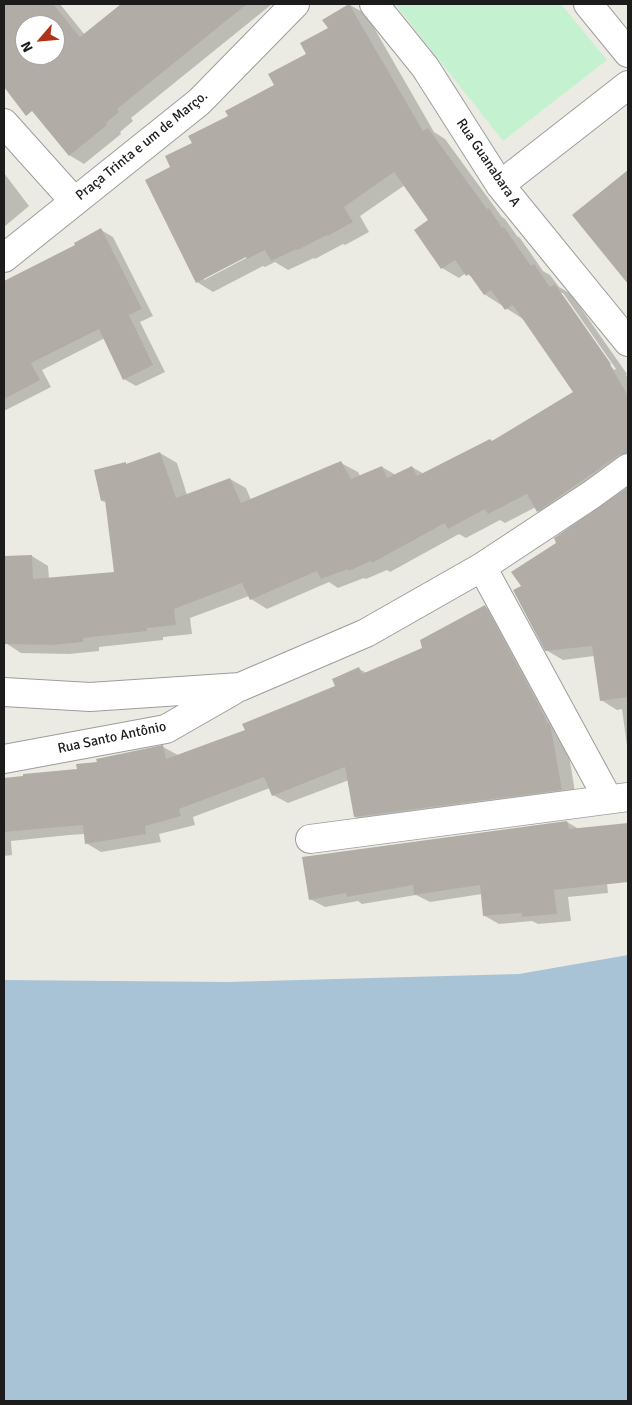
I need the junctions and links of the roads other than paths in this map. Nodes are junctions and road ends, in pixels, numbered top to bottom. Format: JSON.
{"nodes":[{"id":1,"x":295,"y":4,"type":"edge"},
{"id":2,"x":374,"y":4,"type":"edge"},
{"id":3,"x":588,"y":4,"type":"edge"},
{"id":4,"x":628,"y":52,"type":"edge"},
{"id":5,"x":628,"y":85,"type":"edge"},
{"id":6,"x":4,"y":123,"type":"edge"},
{"id":7,"x":500,"y":185,"type":"junction"},
{"id":8,"x":74,"y":201,"type":"junction"},
{"id":9,"x":4,"y":258,"type":"edge"},
{"id":10,"x":628,"y":342,"type":"edge"},
{"id":11,"x":628,"y":468,"type":"edge"},
{"id":12,"x":482,"y":567,"type":"junction"},
{"id":13,"x":240,"y":687,"type":"junction"},
{"id":14,"x":4,"y":692,"type":"edge"},
{"id":15,"x":4,"y":759,"type":"edge"},
{"id":16,"x":618,"y":798,"type":"edge"},
{"id":17,"x":310,"y":839,"type":"dead end"}],
"edges":[{"from":1,"to":8,"type":"street","name":"Praça Trinta e um de Março."},
{"from":2,"to":7,"type":"street","name":"Rua Guanabara A"},
{"from":3,"to":4,"type":"street"},
{"from":5,"to":7,"type":"street"},
{"from":6,"to":8,"type":"street"},
{"from":7,"to":10,"type":"street","name":"Rua Guanabara A"},
{"from":8,"to":9,"type":"street","name":"Praça Trinta e um de Março."},
{"from":11,"to":12,"type":"street"},
{"from":12,"to":13,"type":"street"},
{"from":12,"to":16,"type":"street"},
{"from":13,"to":14,"type":"street"},
{"from":13,"to":15,"type":"street","name":"Rua Santo Antônio"},
{"from":16,"to":17,"type":"street"}]}
